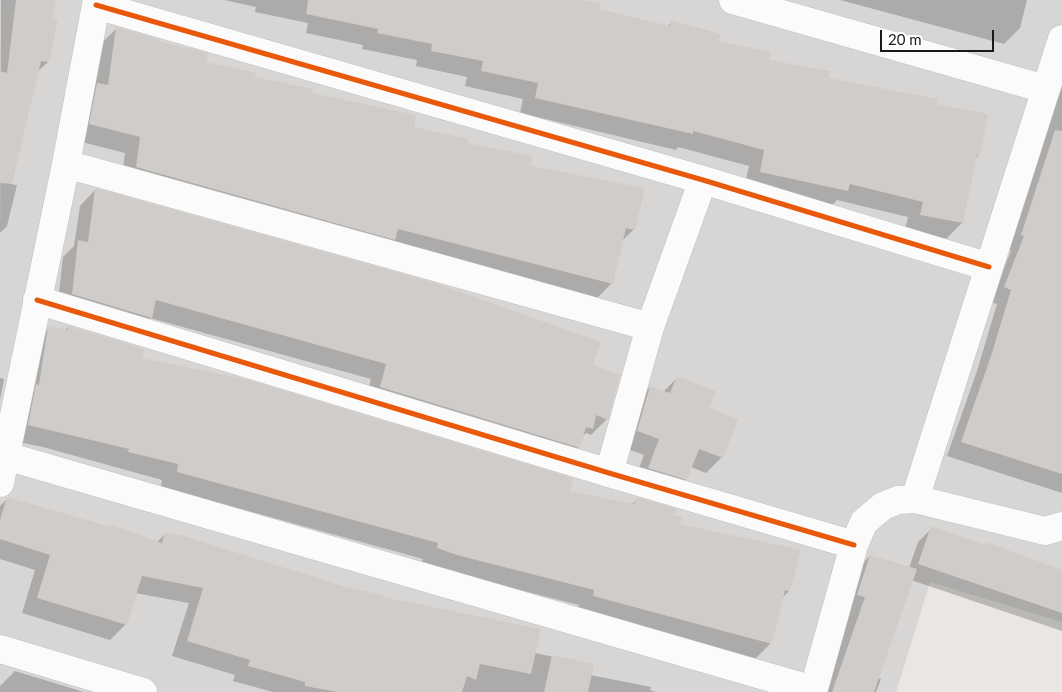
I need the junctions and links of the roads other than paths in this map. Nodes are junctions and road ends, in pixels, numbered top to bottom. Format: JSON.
{"nodes":[{"id":1,"x":733,"y":0,"type":"edge"},
{"id":2,"x":96,"y":3,"type":"edge"},
{"id":3,"x":1062,"y":39,"type":"edge"},
{"id":4,"x":1045,"y":89,"type":"junction"},
{"id":5,"x":66,"y":164,"type":"junction"},
{"id":6,"x":703,"y":180,"type":"junction"},
{"id":7,"x":989,"y":267,"type":"junction"},
{"id":8,"x":37,"y":300,"type":"junction"},
{"id":9,"x":650,"y":328,"type":"junction"},
{"id":10,"x":6,"y":456,"type":"junction"},
{"id":11,"x":609,"y":474,"type":"junction"},
{"id":12,"x":0,"y":483,"type":"edge"},
{"id":13,"x":915,"y":499,"type":"junction"},
{"id":14,"x":1062,"y":526,"type":"edge"},
{"id":15,"x":854,"y":545,"type":"junction"},
{"id":16,"x":0,"y":649,"type":"edge"},
{"id":17,"x":813,"y":691,"type":"edge"},
{"id":18,"x":143,"y":692,"type":"edge"}],
"edges":[{"from":1,"to":4,"type":"street"},
{"from":2,"to":5,"type":"street"},
{"from":2,"to":6,"type":"street"},
{"from":3,"to":4,"type":"street"},
{"from":4,"to":7,"type":"street"},
{"from":5,"to":8,"type":"street"},
{"from":5,"to":9,"type":"street"},
{"from":6,"to":7,"type":"street"},
{"from":6,"to":9,"type":"street"},
{"from":7,"to":13,"type":"street"},
{"from":8,"to":10,"type":"street"},
{"from":8,"to":11,"type":"street"},
{"from":9,"to":11,"type":"street"},
{"from":10,"to":12,"type":"street"},
{"from":10,"to":17,"type":"street"},
{"from":11,"to":15,"type":"street"},
{"from":13,"to":14,"type":"street"},
{"from":13,"to":15,"type":"street"},
{"from":15,"to":17,"type":"street"},
{"from":16,"to":18,"type":"street"}]}
